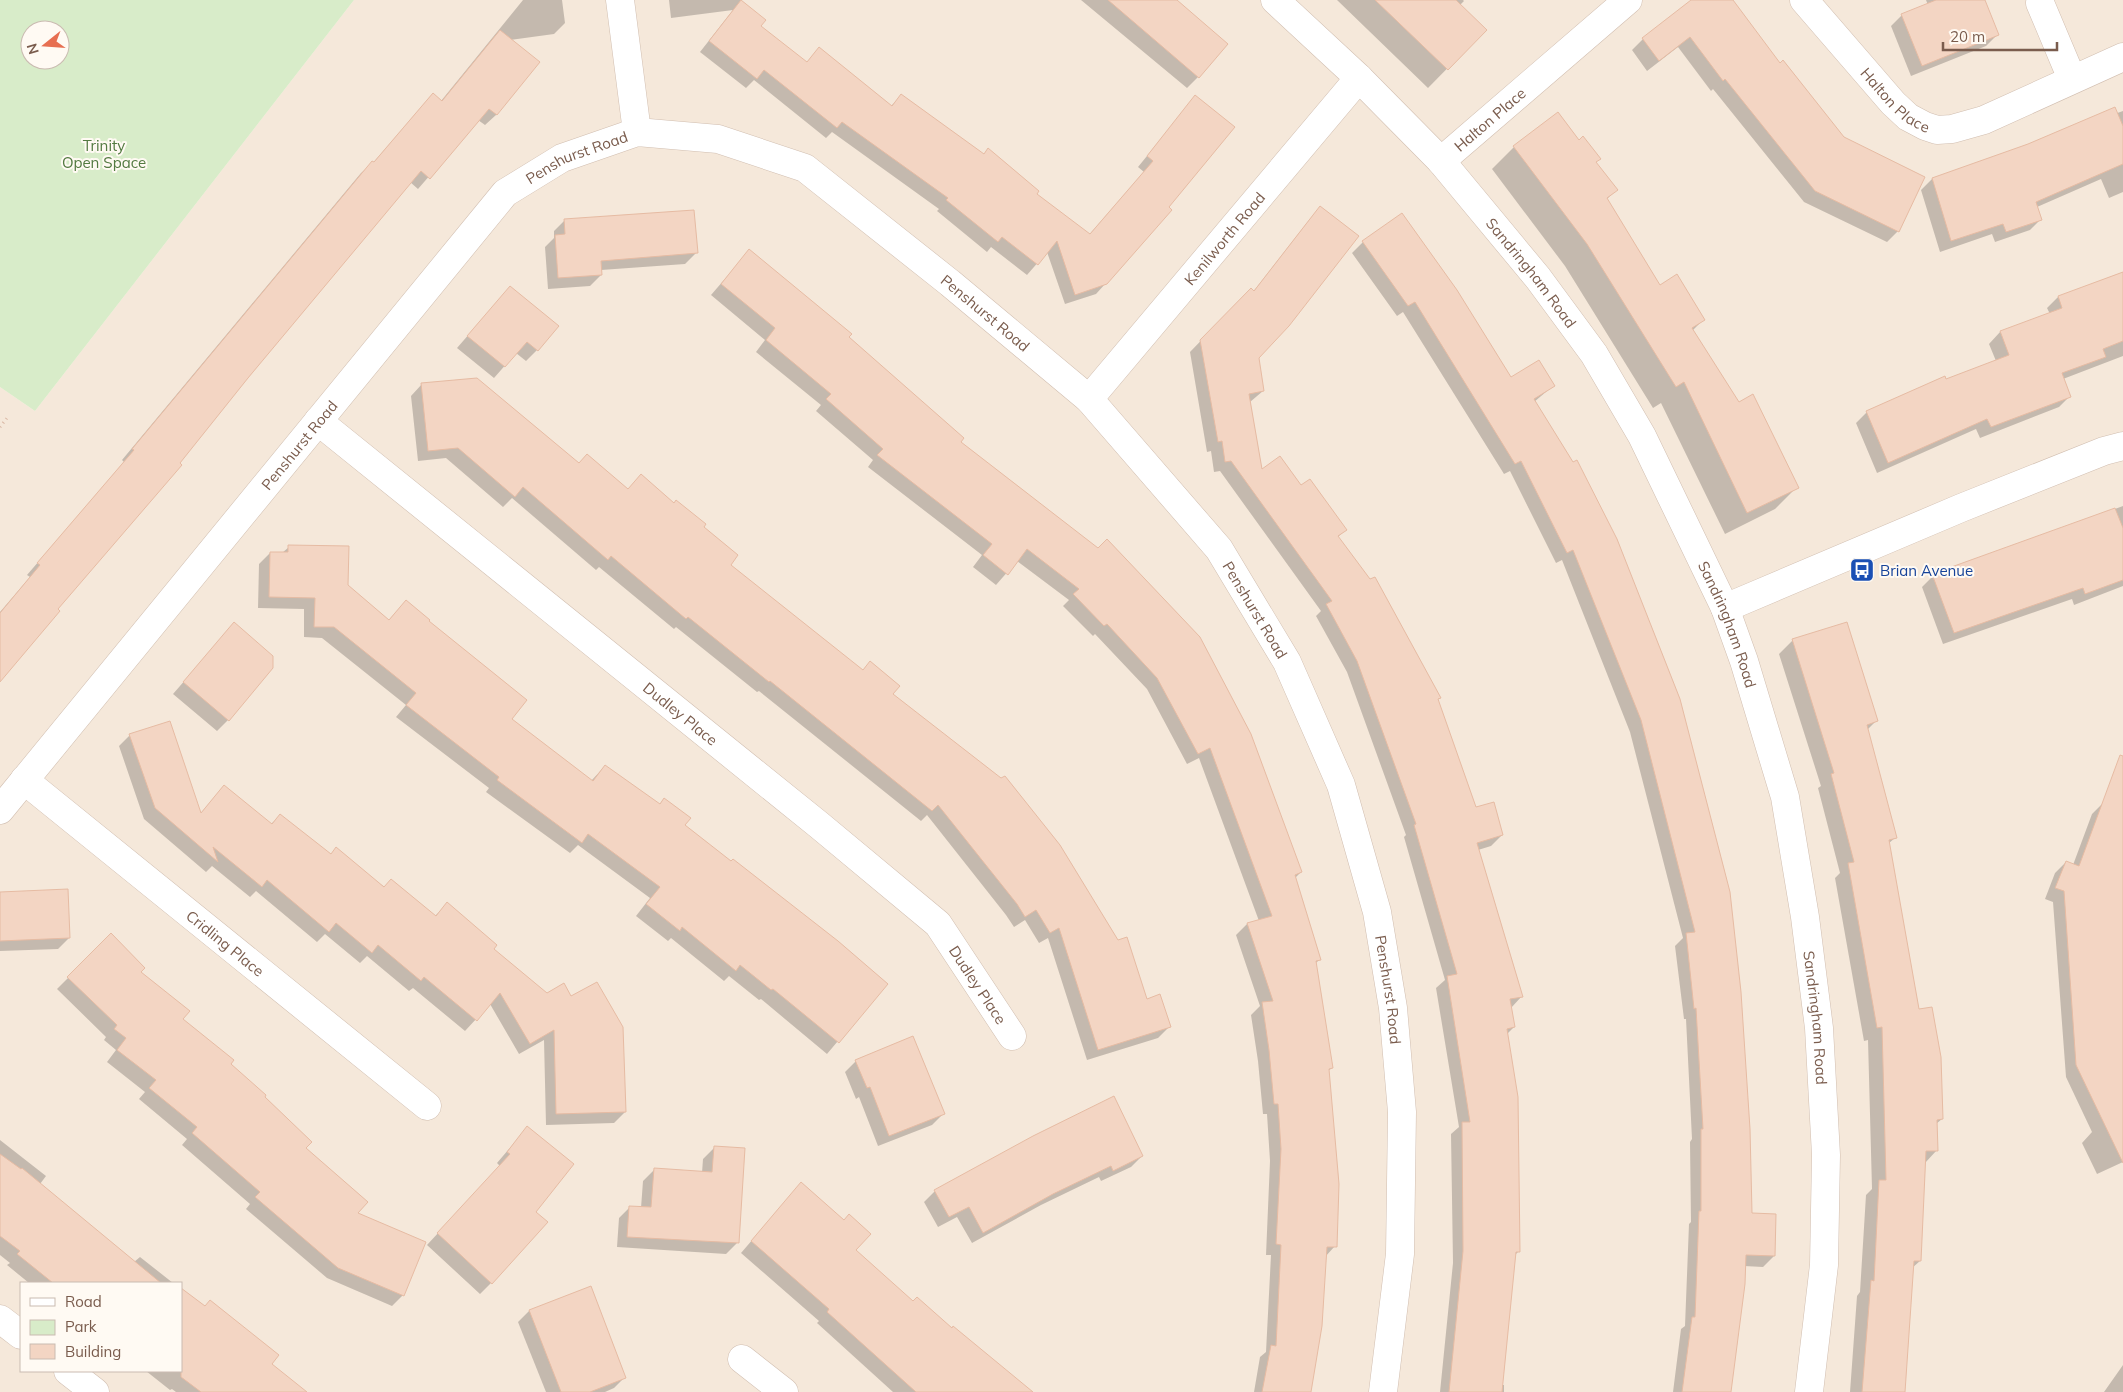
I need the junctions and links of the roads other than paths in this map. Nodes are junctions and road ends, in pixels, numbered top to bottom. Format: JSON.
{"nodes":[{"id":1,"x":620,"y":0,"type":"edge"},
{"id":2,"x":1275,"y":0,"type":"edge"},
{"id":3,"x":1628,"y":0,"type":"edge"},
{"id":4,"x":1804,"y":0,"type":"edge"},
{"id":5,"x":2040,"y":3,"type":"dead end"},
{"id":6,"x":2123,"y":58,"type":"edge"},
{"id":7,"x":1359,"y":78,"type":"junction"},
{"id":8,"x":2072,"y":80,"type":"junction"},
{"id":9,"x":637,"y":132,"type":"junction"},
{"id":10,"x":1441,"y":161,"type":"junction"},
{"id":11,"x":1089,"y":399,"type":"junction"},
{"id":12,"x":318,"y":421,"type":"junction"},
{"id":13,"x":2123,"y":446,"type":"edge"},
{"id":14,"x":1725,"y":608,"type":"junction"},
{"id":15,"x":24,"y":780,"type":"junction"},
{"id":16,"x":0,"y":810,"type":"edge"},
{"id":17,"x":1012,"y":1036,"type":"dead end"},
{"id":18,"x":427,"y":1106,"type":"dead end"},
{"id":19,"x":0,"y":1319,"type":"edge"},
{"id":20,"x":20,"y":1334,"type":"edge"},
{"id":21,"x":742,"y":1359,"type":"dead end"},
{"id":22,"x":69,"y":1372,"type":"edge"},
{"id":23,"x":95,"y":1392,"type":"edge"},
{"id":24,"x":784,"y":1392,"type":"edge"},
{"id":25,"x":1383,"y":1392,"type":"edge"},
{"id":26,"x":1809,"y":1392,"type":"edge"}],
"edges":[{"from":1,"to":9,"type":"street","name":"Penshurst Road"},
{"from":2,"to":7,"type":"street","name":"Sandringham Road"},
{"from":3,"to":10,"type":"street","name":"Halton Place"},
{"from":4,"to":8,"type":"street","name":"Halton Place"},
{"from":5,"to":8,"type":"street"},
{"from":6,"to":8,"type":"street","name":"Halton Place"},
{"from":7,"to":10,"type":"street","name":"Sandringham Road"},
{"from":7,"to":11,"type":"street","name":"Kenilworth Road"},
{"from":9,"to":11,"type":"street","name":"Penshurst Road"},
{"from":9,"to":12,"type":"street","name":"Penshurst Road"},
{"from":10,"to":14,"type":"street","name":"Sandringham Road"},
{"from":11,"to":25,"type":"street","name":"Penshurst Road"},
{"from":12,"to":15,"type":"street","name":"Penshurst Road"},
{"from":12,"to":17,"type":"street","name":"Dudley Place"},
{"from":13,"to":14,"type":"street"},
{"from":14,"to":26,"type":"street","name":"Sandringham Road"},
{"from":15,"to":16,"type":"street","name":"Penshurst Road"},
{"from":15,"to":18,"type":"street","name":"Cridling Place"},
{"from":19,"to":20,"type":"street"},
{"from":21,"to":24,"type":"street"},
{"from":22,"to":23,"type":"street"}]}
